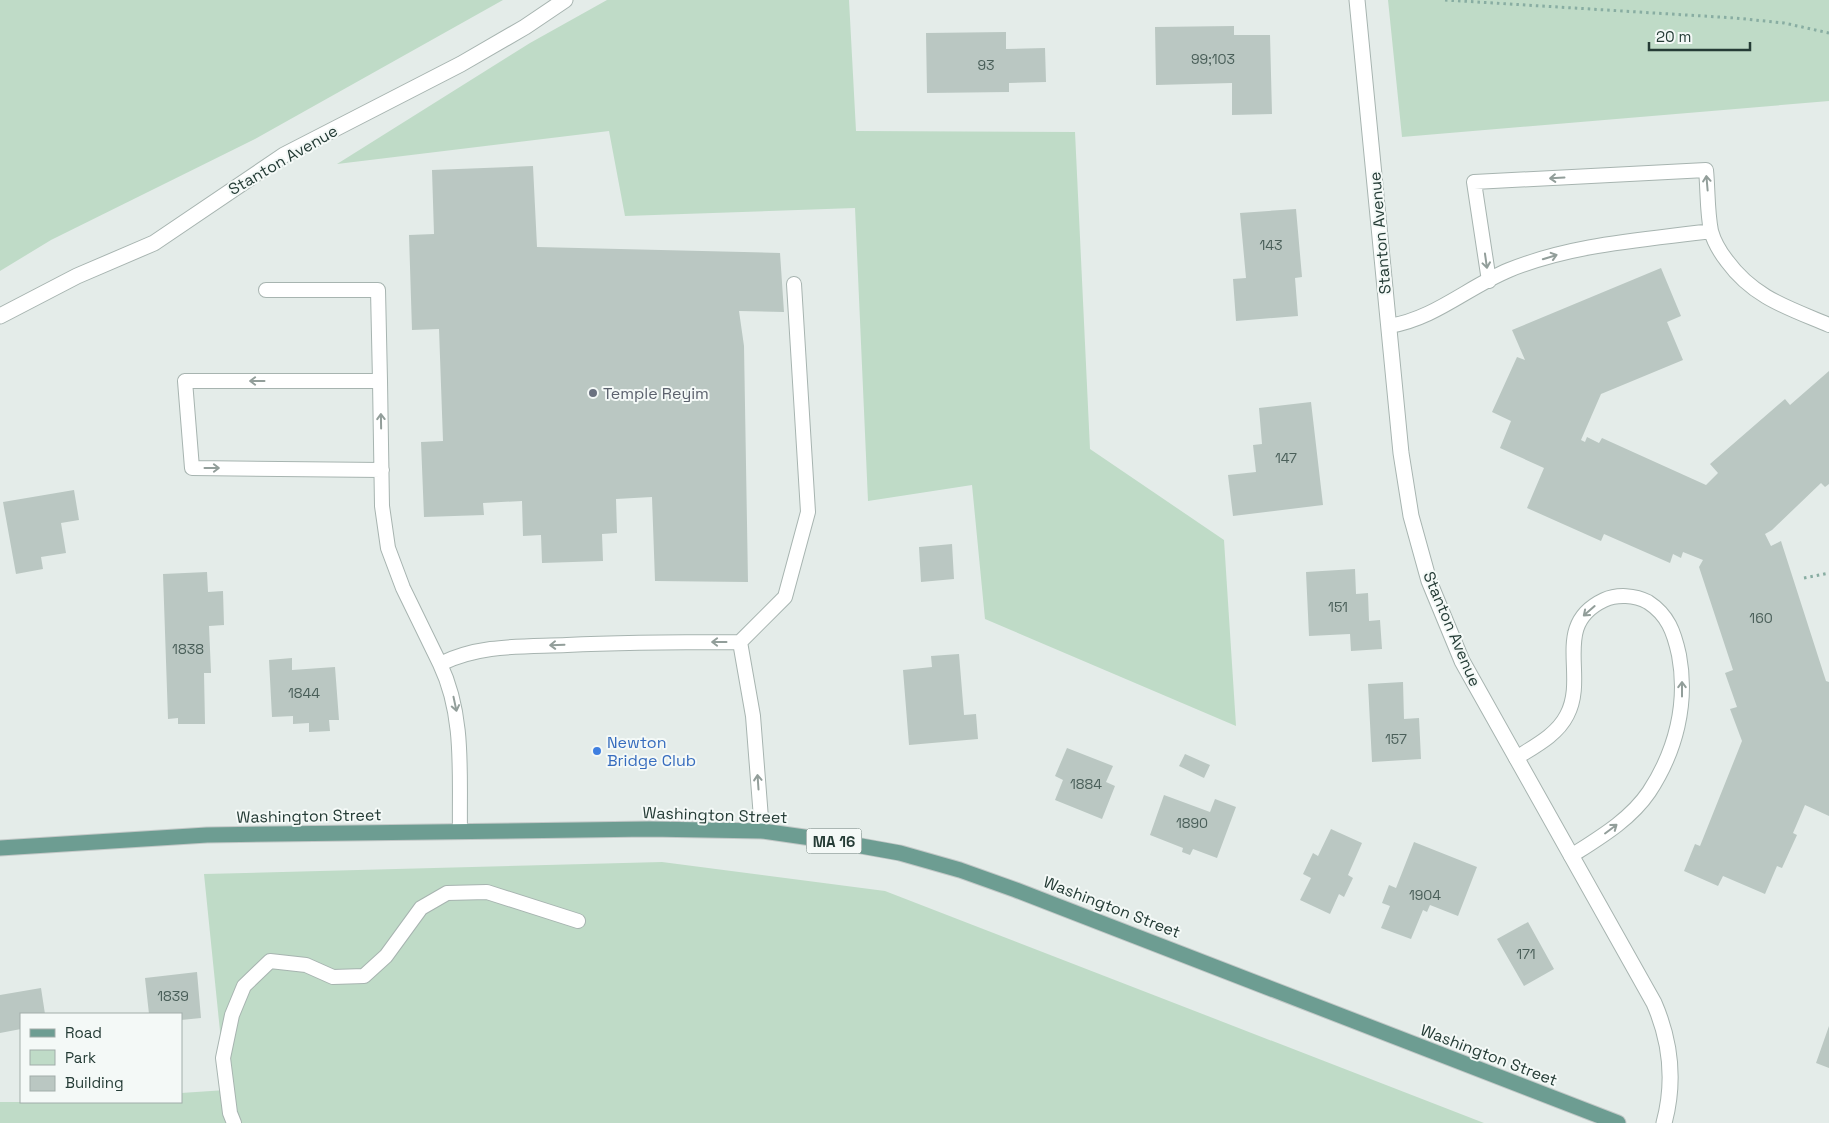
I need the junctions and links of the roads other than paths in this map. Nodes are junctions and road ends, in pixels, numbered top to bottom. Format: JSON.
{"nodes":[{"id":1,"x":565,"y":0,"type":"edge"},
{"id":2,"x":1357,"y":0,"type":"edge"},
{"id":3,"x":1712,"y":231,"type":"junction"},
{"id":4,"x":1489,"y":281,"type":"junction"},
{"id":5,"x":794,"y":284,"type":"dead end"},
{"id":6,"x":266,"y":290,"type":"dead end"},
{"id":7,"x":0,"y":316,"type":"edge"},
{"id":8,"x":1829,"y":325,"type":"edge"},
{"id":9,"x":1389,"y":326,"type":"junction"},
{"id":10,"x":380,"y":381,"type":"junction"},
{"id":11,"x":382,"y":470,"type":"junction"},
{"id":12,"x":740,"y":642,"type":"junction"},
{"id":13,"x":440,"y":664,"type":"junction"},
{"id":14,"x":1516,"y":758,"type":"junction"},
{"id":15,"x":460,"y":831,"type":"junction"},
{"id":16,"x":762,"y":831,"type":"junction"},
{"id":17,"x":0,"y":848,"type":"edge"},
{"id":18,"x":1571,"y":856,"type":"junction"},
{"id":19,"x":578,"y":921,"type":"dead end"},
{"id":20,"x":234,"y":1123,"type":"edge"},
{"id":21,"x":1617,"y":1123,"type":"edge"},
{"id":22,"x":1664,"y":1123,"type":"edge"}],
"edges":[{"from":1,"to":7,"type":"street","name":"Stanton Avenue"},
{"from":2,"to":9,"type":"street","name":"Stanton Avenue"},
{"from":4,"to":3,"type":"lane","one_way":true},
{"from":3,"to":4,"type":"lane","one_way":true},
{"from":3,"to":8,"type":"lane"},
{"from":4,"to":9,"type":"lane"},
{"from":5,"to":12,"type":"lane"},
{"from":6,"to":10,"type":"lane"},
{"from":9,"to":14,"type":"street","name":"Stanton Avenue"},
{"from":11,"to":10,"type":"lane","one_way":true},
{"from":10,"to":11,"type":"lane","one_way":true},
{"from":11,"to":13,"type":"lane"},
{"from":12,"to":13,"type":"lane","one_way":true},
{"from":16,"to":12,"type":"lane","one_way":true},
{"from":13,"to":15,"type":"lane","one_way":true},
{"from":14,"to":18,"type":"street","name":"Stanton Avenue"},
{"from":18,"to":14,"type":"lane","one_way":true},
{"from":15,"to":16,"type":"main road","name":"Washington Street","number":"MA 16"},
{"from":15,"to":17,"type":"main road","name":"Washington Street","number":"MA 16"},
{"from":16,"to":21,"type":"main road","name":"Washington Street","number":"MA 16"},
{"from":18,"to":22,"type":"street","name":"Stanton Avenue"},
{"from":19,"to":20,"type":"lane"}]}
